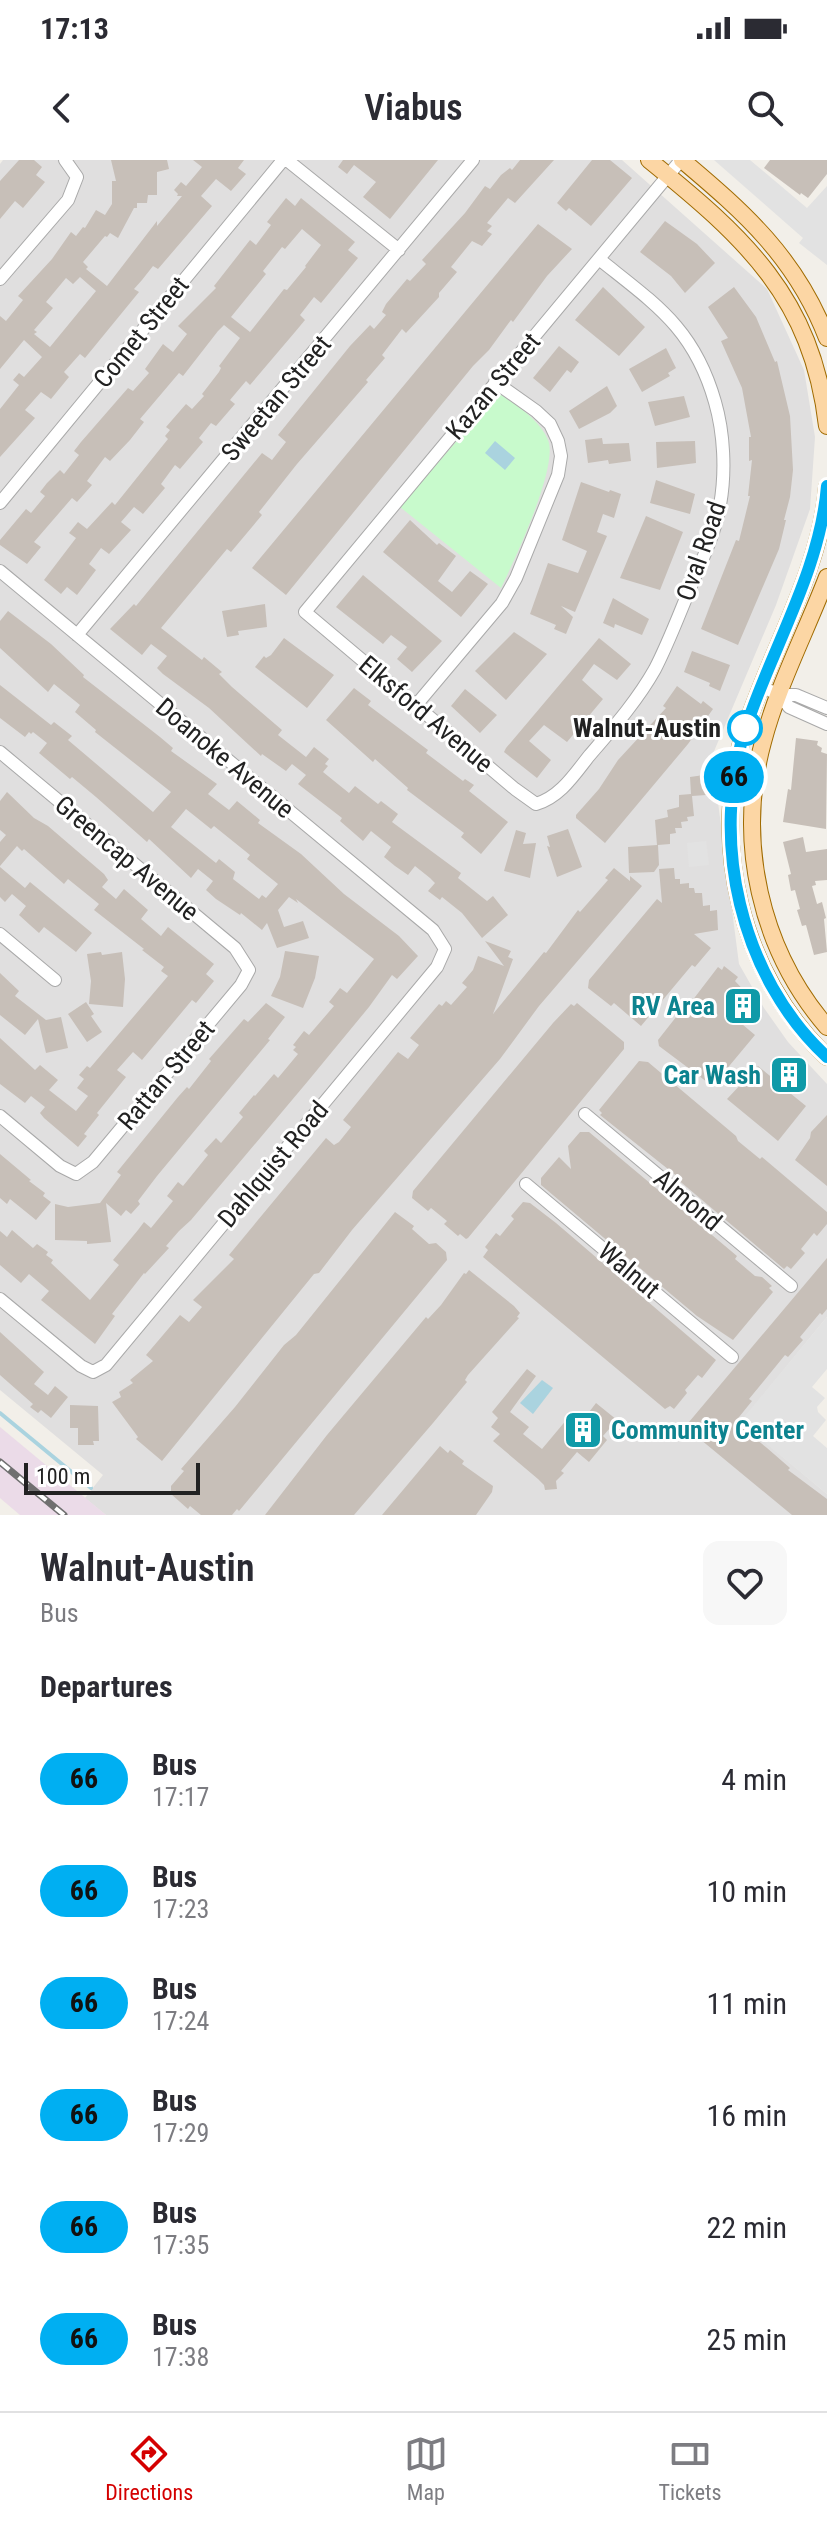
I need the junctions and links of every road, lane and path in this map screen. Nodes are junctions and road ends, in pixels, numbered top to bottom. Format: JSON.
{"nodes":[{"id":1,"x":65,"y":160,"type":"edge"},
{"id":2,"x":285,"y":160,"type":"edge"},
{"id":3,"x":473,"y":160,"type":"edge"},
{"id":4,"x":649,"y":160,"type":"edge"},
{"id":5,"x":681,"y":160,"type":"edge"},
{"id":6,"x":668,"y":175,"type":"junction"},
{"id":7,"x":399,"y":250,"type":"junction"},
{"id":8,"x":599,"y":259,"type":"junction"},
{"id":9,"x":0,"y":279,"type":"edge"},
{"id":10,"x":827,"y":338,"type":"edge"},
{"id":11,"x":495,"y":382,"type":"junction"},
{"id":12,"x":827,"y":426,"type":"edge"},
{"id":13,"x":827,"y":487,"type":"edge"},
{"id":14,"x":827,"y":496,"type":"edge"},
{"id":15,"x":0,"y":503,"type":"edge"},
{"id":16,"x":0,"y":571,"type":"edge"},
{"id":17,"x":827,"y":577,"type":"edge"},
{"id":18,"x":305,"y":612,"type":"joint"},
{"id":19,"x":77,"y":635,"type":"junction"},
{"id":20,"x":761,"y":687,"type":"junction"},
{"id":21,"x":780,"y":695,"type":"junction"},
{"id":22,"x":417,"y":704,"type":"junction"},
{"id":23,"x":827,"y":708,"type":"edge"},
{"id":24,"x":827,"y":724,"type":"edge"},
{"id":25,"x":0,"y":752,"type":"edge"},
{"id":26,"x":551,"y":800,"type":"joint"},
{"id":27,"x":0,"y":934,"type":"edge"},
{"id":28,"x":445,"y":949,"type":"joint"},
{"id":29,"x":249,"y":970,"type":"joint"},
{"id":30,"x":55,"y":980,"type":"dead end"},
{"id":31,"x":827,"y":1027,"type":"edge"},
{"id":32,"x":827,"y":1057,"type":"edge"},
{"id":33,"x":585,"y":1114,"type":"dead end"},
{"id":34,"x":0,"y":1116,"type":"edge"},
{"id":35,"x":526,"y":1184,"type":"dead end"},
{"id":36,"x":791,"y":1286,"type":"dead end"},
{"id":37,"x":0,"y":1299,"type":"edge"},
{"id":38,"x":732,"y":1357,"type":"dead end"}],
"edges":[{"from":1,"to":9,"type":"street"},
{"from":2,"to":7,"type":"street"},
{"from":2,"to":15,"type":"street","name":"Comet Street"},
{"from":3,"to":7,"type":"street","name":"Sweetan Street"},
{"from":4,"to":6,"type":"main road"},
{"from":5,"to":6,"type":"street","name":"Kazan Street"},
{"from":5,"to":10,"type":"main road"},
{"from":6,"to":8,"type":"street","name":"Kazan Street"},
{"from":6,"to":12,"type":"main road"},
{"from":7,"to":19,"type":"street","name":"Sweetan Street"},
{"from":8,"to":11,"type":"street","name":"Kazan Street"},
{"from":8,"to":26,"type":"street","name":"Oval Road"},
{"from":11,"to":18,"type":"street","name":"Kazan Street"},
{"from":11,"to":22,"type":"street"},
{"from":13,"to":14,"type":"main road"},
{"from":14,"to":20,"type":"main road"},
{"from":16,"to":19,"type":"street","name":"Doanoke Avenue"},
{"from":17,"to":21,"type":"main road"},
{"from":18,"to":22,"type":"street","name":"Elksford Avenue"},
{"from":19,"to":28,"type":"street","name":"Doanoke Avenue"},
{"from":20,"to":21,"type":"street"},
{"from":20,"to":32,"type":"main road"},
{"from":21,"to":23,"type":"street"},
{"from":21,"to":24,"type":"street"},
{"from":21,"to":31,"type":"main road"},
{"from":22,"to":26,"type":"street","name":"Elksford Avenue"},
{"from":25,"to":29,"type":"street","name":"Greencap Avenue"},
{"from":27,"to":30,"type":"street"},
{"from":28,"to":37,"type":"street","name":"Dahlquist Road"},
{"from":29,"to":34,"type":"street","name":"Rattan Street"},
{"from":33,"to":36,"type":"street","name":"Almond"},
{"from":35,"to":38,"type":"street","name":"Walnut"}]}
